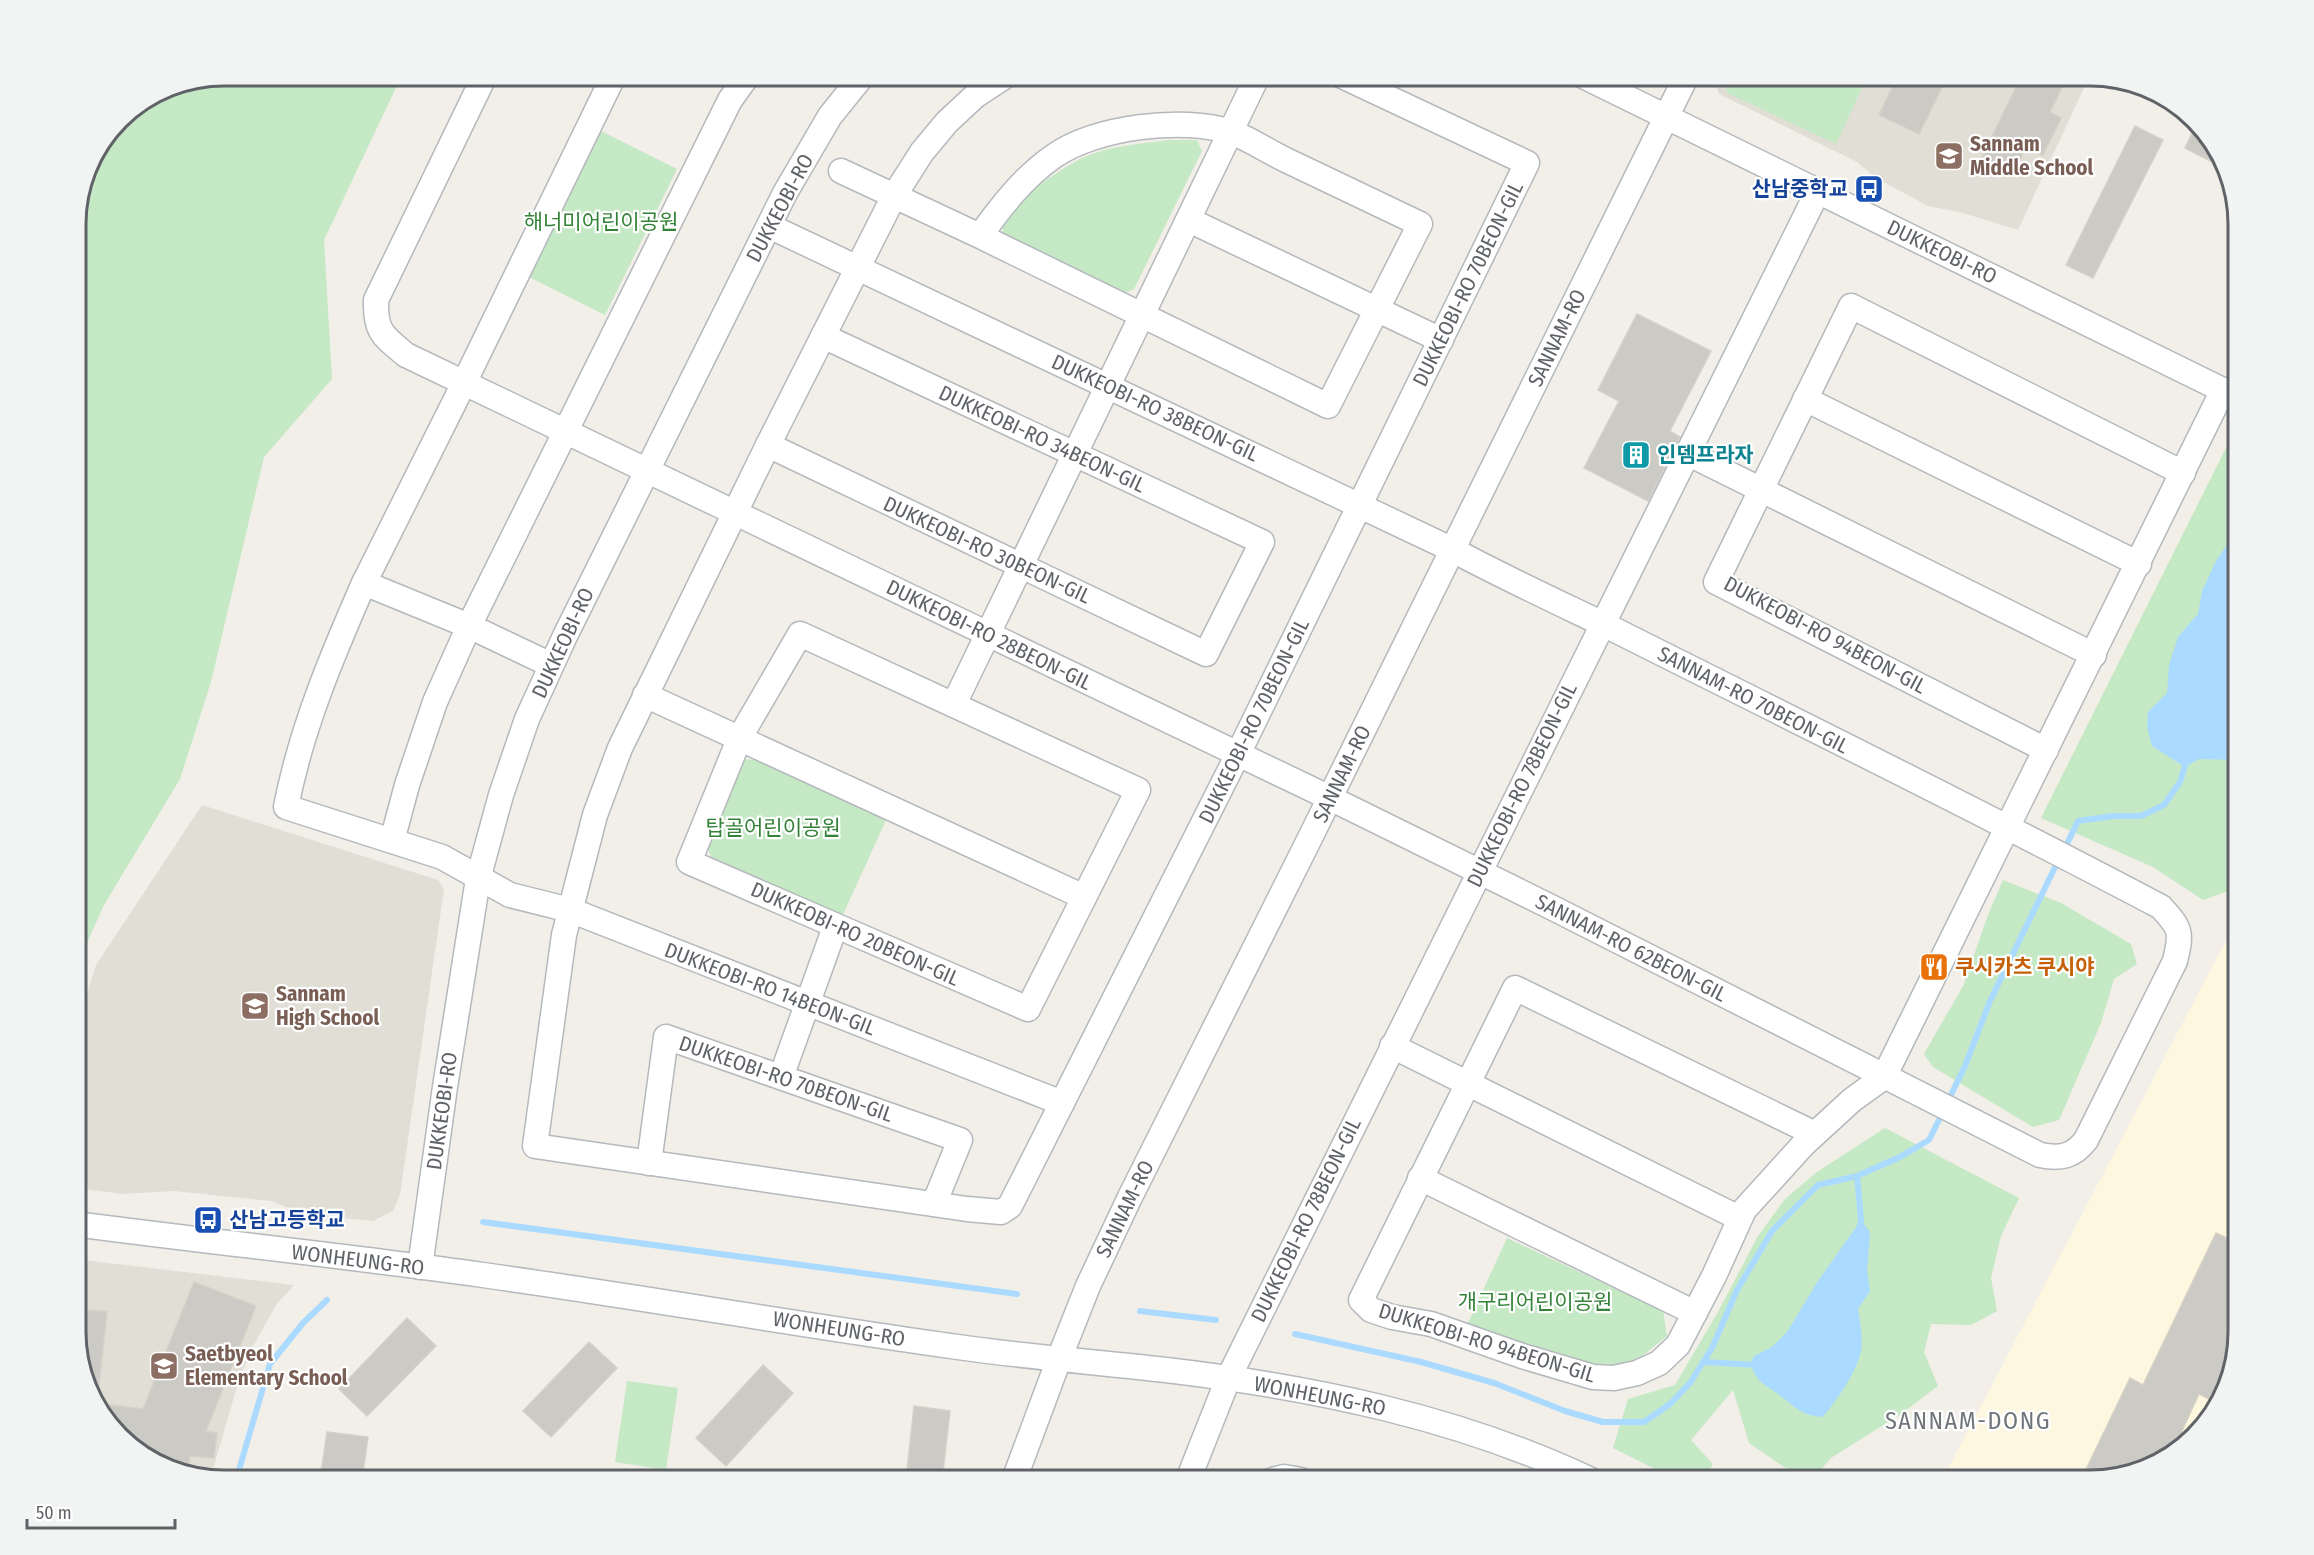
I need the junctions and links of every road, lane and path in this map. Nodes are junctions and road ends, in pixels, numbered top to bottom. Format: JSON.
{"nodes":[{"id":1,"x":480,"y":86,"type":"edge"},
{"id":2,"x":608,"y":86,"type":"edge"},
{"id":3,"x":740,"y":86,"type":"edge"},
{"id":4,"x":854,"y":86,"type":"edge"},
{"id":5,"x":990,"y":86,"type":"edge"},
{"id":6,"x":1253,"y":86,"type":"edge"},
{"id":7,"x":1364,"y":86,"type":"edge"},
{"id":8,"x":1604,"y":86,"type":"edge"},
{"id":9,"x":1682,"y":86,"type":"edge"},
{"id":10,"x":1667,"y":117,"type":"junction"},
{"id":11,"x":1231,"y":132,"type":"junction"},
{"id":12,"x":841,"y":171,"type":"dead end"},
{"id":13,"x":1818,"y":191,"type":"junction"},
{"id":14,"x":894,"y":196,"type":"junction"},
{"id":15,"x":1189,"y":220,"type":"junction"},
{"id":16,"x":769,"y":225,"type":"junction"},
{"id":17,"x":980,"y":236,"type":"junction"},
{"id":18,"x":857,"y":267,"type":"junction"},
{"id":19,"x":1377,"y":309,"type":"junction"},
{"id":20,"x":1142,"y":316,"type":"junction"},
{"id":21,"x":823,"y":336,"type":"junction"},
{"id":22,"x":1441,"y":340,"type":"junction"},
{"id":23,"x":464,"y":383,"type":"junction"},
{"id":24,"x":1109,"y":385,"type":"junction"},
{"id":25,"x":2228,"y":393,"type":"edge"},
{"id":26,"x":1806,"y":399,"type":"junction"},
{"id":27,"x":2228,"y":399,"type":"edge"},
{"id":28,"x":566,"y":432,"type":"junction"},
{"id":29,"x":768,"y":445,"type":"junction"},
{"id":30,"x":1687,"y":453,"type":"junction"},
{"id":31,"x":1075,"y":454,"type":"junction"},
{"id":32,"x":647,"y":471,"type":"junction"},
{"id":33,"x":2183,"y":472,"type":"junction"},
{"id":34,"x":1761,"y":489,"type":"junction"},
{"id":35,"x":1360,"y":506,"type":"junction"},
{"id":36,"x":735,"y":513,"type":"junction"},
{"id":37,"x":1453,"y":550,"type":"junction"},
{"id":38,"x":2139,"y":564,"type":"junction"},
{"id":39,"x":1021,"y":566,"type":"junction"},
{"id":40,"x":364,"y":583,"type":"junction"},
{"id":41,"x":1602,"y":624,"type":"junction"},
{"id":42,"x":469,"y":626,"type":"junction"},
{"id":43,"x":988,"y":634,"type":"junction"},
{"id":44,"x":1206,"y":654,"type":"joint"},
{"id":45,"x":2094,"y":655,"type":"junction"},
{"id":46,"x":551,"y":665,"type":"junction"},
{"id":47,"x":645,"y":695,"type":"junction"},
{"id":48,"x":954,"y":704,"type":"junction"},
{"id":49,"x":740,"y":737,"type":"junction"},
{"id":50,"x":2046,"y":750,"type":"junction"},
{"id":51,"x":1239,"y":754,"type":"junction"},
{"id":52,"x":1330,"y":798,"type":"junction"},
{"id":53,"x":2008,"y":828,"type":"junction"},
{"id":54,"x":392,"y":841,"type":"junction"},
{"id":55,"x":1479,"y":872,"type":"junction"},
{"id":56,"x":478,"y":879,"type":"junction"},
{"id":57,"x":1084,"y":897,"type":"junction"},
{"id":58,"x":570,"y":910,"type":"junction"},
{"id":59,"x":835,"y":927,"type":"junction"},
{"id":60,"x":807,"y":1004,"type":"junction"},
{"id":61,"x":1392,"y":1046,"type":"junction"},
{"id":62,"x":781,"y":1077,"type":"junction"},
{"id":63,"x":1884,"y":1077,"type":"junction"},
{"id":64,"x":1467,"y":1083,"type":"junction"},
{"id":65,"x":1062,"y":1103,"type":"junction"},
{"id":66,"x":1815,"y":1134,"type":"junction"},
{"id":67,"x":2019,"y":1145,"type":"joint"},
{"id":68,"x":649,"y":1163,"type":"junction"},
{"id":69,"x":1420,"y":1178,"type":"junction"},
{"id":70,"x":934,"y":1204,"type":"junction"},
{"id":71,"x":1739,"y":1218,"type":"junction"},
{"id":72,"x":86,"y":1225,"type":"edge"},
{"id":73,"x":420,"y":1267,"type":"junction"},
{"id":74,"x":1695,"y":1313,"type":"junction"},
{"id":75,"x":1059,"y":1359,"type":"junction"},
{"id":76,"x":1228,"y":1379,"type":"junction"},
{"id":77,"x":1018,"y":1470,"type":"edge"},
{"id":78,"x":1192,"y":1470,"type":"edge"},
{"id":79,"x":1570,"y":1470,"type":"edge"}],
"edges":[{"from":1,"to":23,"type":"street","name":"DUKKEOBI-RO 28BEON-GIL"},
{"from":2,"to":23,"type":"street"},
{"from":3,"to":28,"type":"street"},
{"from":4,"to":16,"type":"street","name":"DUKKEOBI-RO"},
{"from":5,"to":14,"type":"street"},
{"from":6,"to":11,"type":"street"},
{"from":7,"to":22,"type":"street","name":"DUKKEOBI-RO 70BEON-GIL"},
{"from":8,"to":10,"type":"street","name":"DUKKEOBI-RO"},
{"from":9,"to":10,"type":"street","name":"SANNAM-RO"},
{"from":10,"to":13,"type":"street","name":"DUKKEOBI-RO"},
{"from":10,"to":37,"type":"street","name":"SANNAM-RO"},
{"from":11,"to":15,"type":"street"},
{"from":11,"to":17,"type":"street"},
{"from":11,"to":19,"type":"street"},
{"from":12,"to":14,"type":"street"},
{"from":13,"to":25,"type":"street","name":"DUKKEOBI-RO"},
{"from":13,"to":30,"type":"street","name":"DUKKEOBI-RO 78BEON-GIL"},
{"from":14,"to":17,"type":"street"},
{"from":14,"to":18,"type":"street"},
{"from":15,"to":19,"type":"street"},
{"from":15,"to":20,"type":"street"},
{"from":16,"to":18,"type":"street","name":"DUKKEOBI-RO 38BEON-GIL"},
{"from":16,"to":32,"type":"street","name":"DUKKEOBI-RO"},
{"from":17,"to":20,"type":"street"},
{"from":18,"to":21,"type":"street"},
{"from":18,"to":24,"type":"street","name":"DUKKEOBI-RO 38BEON-GIL"},
{"from":19,"to":20,"type":"street"},
{"from":19,"to":22,"type":"street"},
{"from":20,"to":24,"type":"street"},
{"from":21,"to":29,"type":"street"},
{"from":21,"to":31,"type":"street","name":"DUKKEOBI-RO 34BEON-GIL"},
{"from":22,"to":35,"type":"street","name":"DUKKEOBI-RO 70BEON-GIL"},
{"from":23,"to":28,"type":"street","name":"DUKKEOBI-RO 28BEON-GIL"},
{"from":23,"to":40,"type":"street"},
{"from":24,"to":31,"type":"street"},
{"from":24,"to":35,"type":"street","name":"DUKKEOBI-RO 38BEON-GIL"},
{"from":26,"to":33,"type":"street","name":"DUKKEOBI-RO 94BEON-GIL"},
{"from":26,"to":34,"type":"street","name":"DUKKEOBI-RO 94BEON-GIL"},
{"from":26,"to":38,"type":"street"},
{"from":27,"to":33,"type":"street","name":"DUKKEOBI-RO 94BEON-GIL"},
{"from":28,"to":32,"type":"street","name":"DUKKEOBI-RO 28BEON-GIL"},
{"from":28,"to":42,"type":"street"},
{"from":29,"to":36,"type":"street"},
{"from":29,"to":39,"type":"street","name":"DUKKEOBI-RO 30BEON-GIL"},
{"from":30,"to":34,"type":"street"},
{"from":30,"to":41,"type":"street","name":"DUKKEOBI-RO 78BEON-GIL"},
{"from":31,"to":39,"type":"street"},
{"from":31,"to":44,"type":"street","name":"DUKKEOBI-RO 34BEON-GIL"},
{"from":32,"to":36,"type":"street","name":"DUKKEOBI-RO 28BEON-GIL"},
{"from":32,"to":46,"type":"street","name":"DUKKEOBI-RO"},
{"from":33,"to":38,"type":"street","name":"DUKKEOBI-RO 94BEON-GIL"},
{"from":34,"to":45,"type":"street"},
{"from":34,"to":50,"type":"street","name":"DUKKEOBI-RO 94BEON-GIL"},
{"from":35,"to":37,"type":"street","name":"DUKKEOBI-RO 38BEON-GIL"},
{"from":35,"to":51,"type":"street","name":"DUKKEOBI-RO 70BEON-GIL"},
{"from":36,"to":43,"type":"street","name":"DUKKEOBI-RO 28BEON-GIL"},
{"from":36,"to":47,"type":"street"},
{"from":37,"to":41,"type":"street","name":"SANNAM-RO 70BEON-GIL"},
{"from":37,"to":52,"type":"street","name":"SANNAM-RO"},
{"from":38,"to":45,"type":"street","name":"DUKKEOBI-RO 94BEON-GIL"},
{"from":39,"to":43,"type":"street"},
{"from":39,"to":44,"type":"street","name":"DUKKEOBI-RO 30BEON-GIL"},
{"from":40,"to":42,"type":"street"},
{"from":40,"to":54,"type":"street","name":"DUKKEOBI-RO 14BEON-GIL"},
{"from":41,"to":53,"type":"street","name":"SANNAM-RO 70BEON-GIL"},
{"from":41,"to":55,"type":"street","name":"DUKKEOBI-RO 78BEON-GIL"},
{"from":42,"to":46,"type":"street"},
{"from":42,"to":54,"type":"street"},
{"from":43,"to":48,"type":"street"},
{"from":43,"to":51,"type":"street","name":"DUKKEOBI-RO 28BEON-GIL"},
{"from":45,"to":50,"type":"street","name":"DUKKEOBI-RO 94BEON-GIL"},
{"from":46,"to":56,"type":"street","name":"DUKKEOBI-RO"},
{"from":47,"to":49,"type":"street"},
{"from":47,"to":58,"type":"street"},
{"from":48,"to":49,"type":"street","name":"DUKKEOBI-RO 20BEON-GIL"},
{"from":48,"to":57,"type":"street","name":"DUKKEOBI-RO 20BEON-GIL"},
{"from":49,"to":57,"type":"street"},
{"from":49,"to":59,"type":"street","name":"DUKKEOBI-RO 20BEON-GIL"},
{"from":50,"to":53,"type":"street","name":"DUKKEOBI-RO 94BEON-GIL"},
{"from":51,"to":52,"type":"street","name":"DUKKEOBI-RO 28BEON-GIL"},
{"from":51,"to":65,"type":"street","name":"DUKKEOBI-RO 70BEON-GIL"},
{"from":52,"to":55,"type":"street","name":"SANNAM-RO 62BEON-GIL"},
{"from":52,"to":75,"type":"street","name":"SANNAM-RO"},
{"from":53,"to":63,"type":"street","name":"DUKKEOBI-RO 94BEON-GIL"},
{"from":53,"to":67,"type":"street","name":"SANNAM-RO 70BEON-GIL"},
{"from":54,"to":56,"type":"street","name":"DUKKEOBI-RO 14BEON-GIL"},
{"from":55,"to":61,"type":"street","name":"DUKKEOBI-RO 78BEON-GIL"},
{"from":55,"to":63,"type":"street","name":"SANNAM-RO 62BEON-GIL"},
{"from":56,"to":58,"type":"street","name":"DUKKEOBI-RO 14BEON-GIL"},
{"from":56,"to":73,"type":"street","name":"DUKKEOBI-RO"},
{"from":57,"to":59,"type":"street","name":"DUKKEOBI-RO 20BEON-GIL"},
{"from":58,"to":60,"type":"street","name":"DUKKEOBI-RO 14BEON-GIL"},
{"from":58,"to":68,"type":"street","name":"DUKKEOBI-RO 70BEON-GIL"},
{"from":59,"to":60,"type":"street"},
{"from":60,"to":62,"type":"street"},
{"from":60,"to":65,"type":"street","name":"DUKKEOBI-RO 14BEON-GIL"},
{"from":61,"to":64,"type":"street"},
{"from":61,"to":76,"type":"street","name":"DUKKEOBI-RO 78BEON-GIL"},
{"from":62,"to":68,"type":"street","name":"DUKKEOBI-RO 70BEON-GIL"},
{"from":62,"to":70,"type":"street","name":"DUKKEOBI-RO 70BEON-GIL"},
{"from":63,"to":66,"type":"street","name":"DUKKEOBI-RO 94BEON-GIL"},
{"from":63,"to":67,"type":"street","name":"SANNAM-RO 62BEON-GIL"},
{"from":64,"to":66,"type":"street"},
{"from":64,"to":69,"type":"street"},
{"from":64,"to":71,"type":"street"},
{"from":65,"to":70,"type":"street","name":"DUKKEOBI-RO 70BEON-GIL"},
{"from":66,"to":71,"type":"street","name":"DUKKEOBI-RO 94BEON-GIL"},
{"from":68,"to":70,"type":"street","name":"DUKKEOBI-RO 70BEON-GIL"},
{"from":69,"to":74,"type":"street"},
{"from":69,"to":74,"type":"street","name":"DUKKEOBI-RO 94BEON-GIL"},
{"from":71,"to":74,"type":"street","name":"DUKKEOBI-RO 94BEON-GIL"},
{"from":72,"to":73,"type":"street","name":"WONHEUNG-RO"},
{"from":73,"to":75,"type":"street","name":"WONHEUNG-RO"},
{"from":75,"to":76,"type":"street","name":"WONHEUNG-RO"},
{"from":75,"to":77,"type":"street","name":"SANNAM-RO"},
{"from":76,"to":78,"type":"street","name":"DUKKEOBI-RO 78BEON-GIL"},
{"from":76,"to":79,"type":"street","name":"WONHEUNG-RO"}]}
